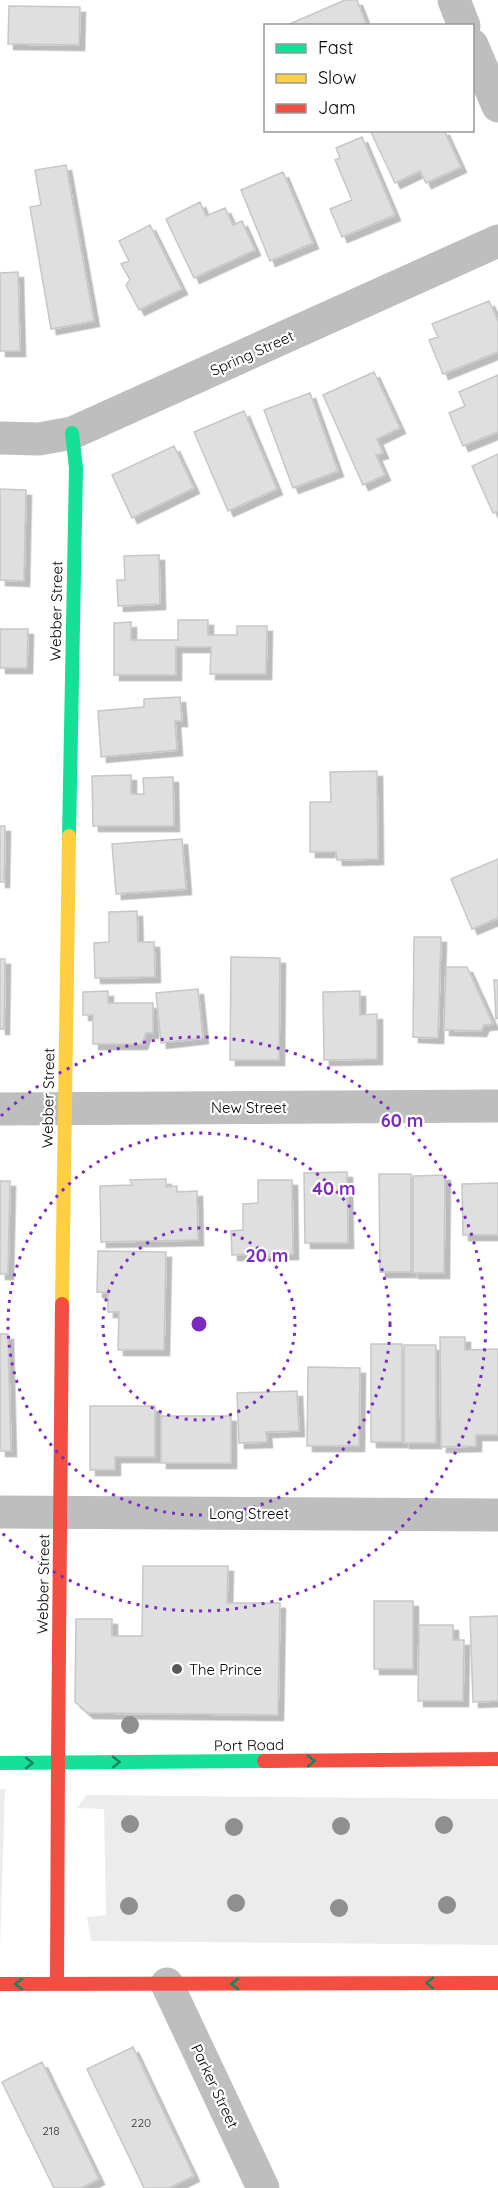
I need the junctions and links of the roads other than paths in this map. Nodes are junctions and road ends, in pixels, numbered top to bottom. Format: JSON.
{"nodes":[{"id":1,"x":454,"y":0,"type":"edge"},
{"id":2,"x":463,"y":24,"type":"edge"},
{"id":3,"x":474,"y":50,"type":"edge"},
{"id":4,"x":498,"y":106,"type":"edge"},
{"id":5,"x":498,"y":241,"type":"edge"},
{"id":6,"x":72,"y":433,"type":"junction"},
{"id":7,"x":0,"y":438,"type":"edge"},
{"id":8,"x":498,"y":1106,"type":"edge"},
{"id":9,"x":0,"y":1109,"type":"edge"},
{"id":10,"x":64,"y":1109,"type":"junction"},
{"id":11,"x":0,"y":1512,"type":"edge"},
{"id":12,"x":60,"y":1512,"type":"junction"},
{"id":13,"x":498,"y":1515,"type":"edge"},
{"id":14,"x":498,"y":1759,"type":"edge"},
{"id":15,"x":0,"y":1763,"type":"edge"},
{"id":16,"x":58,"y":1763,"type":"junction"},
{"id":17,"x":498,"y":1983,"type":"edge"},
{"id":18,"x":0,"y":1984,"type":"edge"},
{"id":19,"x":57,"y":1984,"type":"junction"},
{"id":20,"x":166,"y":1984,"type":"junction"},
{"id":21,"x":263,"y":2188,"type":"edge"}],
"edges":[{"from":1,"to":2,"type":"street"},
{"from":3,"to":4,"type":"street"},
{"from":5,"to":6,"type":"street","name":"Spring Street"},
{"from":6,"to":7,"type":"street","name":"Spring Street"},
{"from":6,"to":10,"type":"main road","name":"Webber Street"},
{"from":8,"to":10,"type":"street","name":"New Street"},
{"from":9,"to":10,"type":"street","name":"New Street"},
{"from":10,"to":12,"type":"main road","name":"Webber Street"},
{"from":11,"to":12,"type":"street","name":"Long Street"},
{"from":12,"to":13,"type":"street","name":"Long Street"},
{"from":12,"to":16,"type":"main road","name":"Webber Street"},
{"from":16,"to":14,"type":"main road","name":"Port Road","one_way":true},
{"from":15,"to":16,"type":"main road","name":"Port Road","one_way":true},
{"from":16,"to":19,"type":"main road","name":"Webber Street"},
{"from":17,"to":20,"type":"main road","one_way":true},
{"from":19,"to":18,"type":"main road","one_way":true},
{"from":19,"to":20,"type":"main road"},
{"from":20,"to":21,"type":"street","name":"Parker Street"}]}
